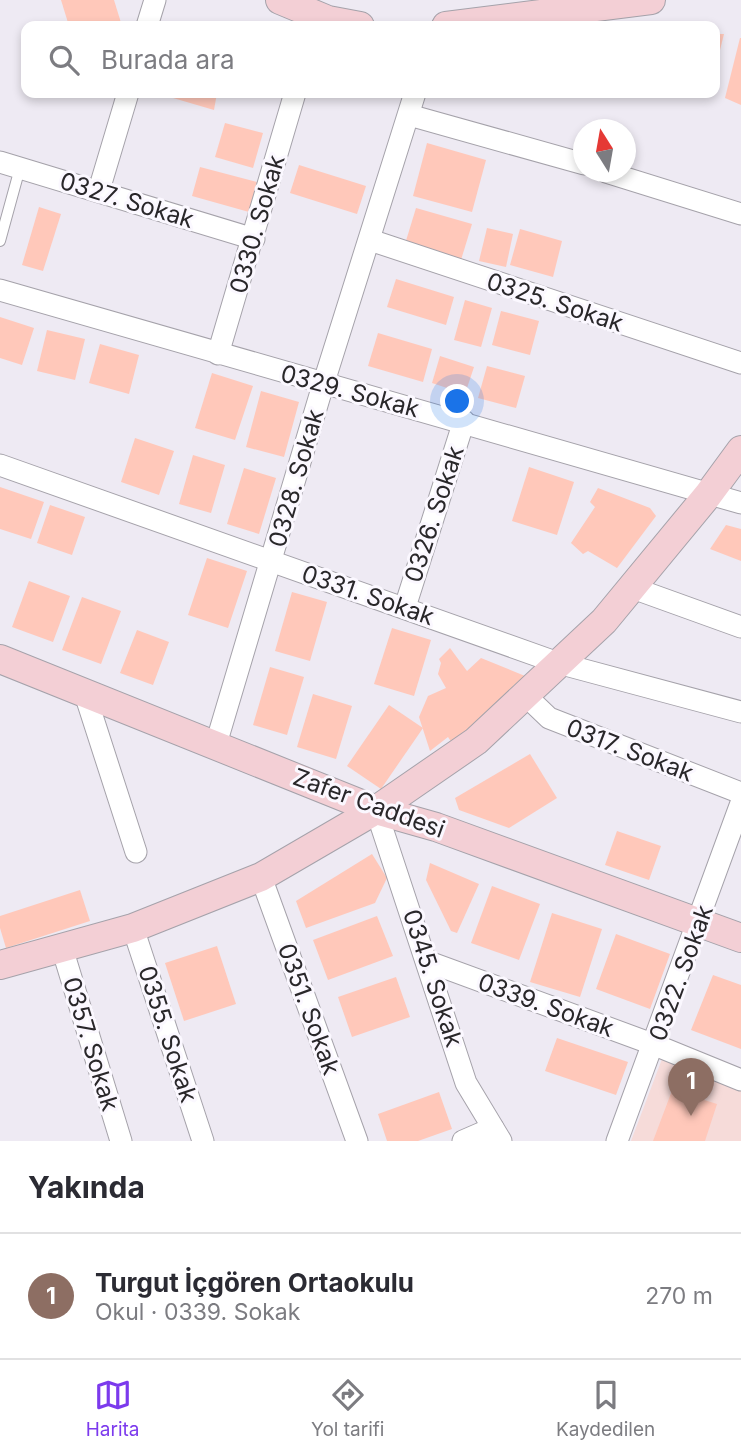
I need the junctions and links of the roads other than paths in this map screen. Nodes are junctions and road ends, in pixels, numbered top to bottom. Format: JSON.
{"nodes":[{"id":1,"x":155,"y":0,"type":"edge"},
{"id":2,"x":281,"y":0,"type":"edge"},
{"id":3,"x":651,"y":0,"type":"edge"},
{"id":4,"x":318,"y":14,"type":"edge"},
{"id":5,"x":149,"y":21,"type":"edge"},
{"id":6,"x":342,"y":21,"type":"edge"},
{"id":7,"x":485,"y":21,"type":"edge"},
{"id":8,"x":127,"y":98,"type":"edge"},
{"id":9,"x":294,"y":98,"type":"edge"},
{"id":10,"x":414,"y":98,"type":"edge"},
{"id":11,"x":409,"y":115,"type":"junction"},
{"id":12,"x":573,"y":161,"type":"edge"},
{"id":13,"x":10,"y":165,"type":"edge"},
{"id":14,"x":636,"y":181,"type":"edge"},
{"id":15,"x":99,"y":190,"type":"junction"},
{"id":16,"x":741,"y":214,"type":"edge"},
{"id":17,"x":254,"y":239,"type":"junction"},
{"id":18,"x":370,"y":240,"type":"junction"},
{"id":19,"x":0,"y":241,"type":"edge"},
{"id":20,"x":0,"y":290,"type":"edge"},
{"id":21,"x":218,"y":354,"type":"junction"},
{"id":22,"x":741,"y":363,"type":"edge"},
{"id":23,"x":323,"y":385,"type":"junction"},
{"id":24,"x":464,"y":421,"type":"junction"},
{"id":25,"x":741,"y":450,"type":"edge"},
{"id":26,"x":0,"y":465,"type":"edge"},
{"id":27,"x":708,"y":495,"type":"junction"},
{"id":28,"x":741,"y":503,"type":"edge"},
{"id":29,"x":271,"y":562,"type":"junction"},
{"id":30,"x":630,"y":587,"type":"junction"},
{"id":31,"x":405,"y":607,"type":"junction"},
{"id":32,"x":741,"y":627,"type":"edge"},
{"id":33,"x":0,"y":659,"type":"edge"},
{"id":34,"x":558,"y":663,"type":"junction"},
{"id":35,"x":85,"y":694,"type":"junction"},
{"id":36,"x":525,"y":695,"type":"junction"},
{"id":37,"x":741,"y":712,"type":"edge"},
{"id":38,"x":216,"y":744,"type":"junction"},
{"id":39,"x":741,"y":793,"type":"edge"},
{"id":40,"x":741,"y":803,"type":"edge"},
{"id":41,"x":376,"y":810,"type":"junction"},
{"id":42,"x":136,"y":852,"type":"dead end"},
{"id":43,"x":261,"y":877,"type":"junction"},
{"id":44,"x":700,"y":921,"type":"junction"},
{"id":45,"x":133,"y":928,"type":"junction"},
{"id":46,"x":741,"y":938,"type":"edge"},
{"id":47,"x":62,"y":948,"type":"junction"},
{"id":48,"x":429,"y":962,"type":"junction"},
{"id":49,"x":0,"y":965,"type":"edge"},
{"id":50,"x":655,"y":1045,"type":"junction"},
{"id":51,"x":741,"y":1080,"type":"edge"},
{"id":52,"x":497,"y":1135,"type":"edge"},
{"id":53,"x":121,"y":1141,"type":"edge"},
{"id":54,"x":203,"y":1141,"type":"edge"},
{"id":55,"x":357,"y":1141,"type":"edge"},
{"id":56,"x":463,"y":1141,"type":"edge"},
{"id":57,"x":617,"y":1141,"type":"edge"}],
"edges":[{"from":1,"to":5,"type":"street"},
{"from":2,"to":4,"type":"street"},
{"from":3,"to":7,"type":"street"},
{"from":4,"to":6,"type":"street"},
{"from":8,"to":15,"type":"street"},
{"from":9,"to":17,"type":"street","name":"0330. Sokak"},
{"from":10,"to":11,"type":"street","name":"0328. Sokak"},
{"from":11,"to":12,"type":"street"},
{"from":11,"to":18,"type":"street","name":"0328. Sokak"},
{"from":13,"to":15,"type":"street","name":"0327. Sokak"},
{"from":13,"to":19,"type":"lane"},
{"from":14,"to":16,"type":"street"},
{"from":15,"to":17,"type":"street","name":"0327. Sokak"},
{"from":17,"to":21,"type":"street","name":"0330. Sokak"},
{"from":18,"to":22,"type":"street","name":"0325. Sokak"},
{"from":18,"to":23,"type":"street","name":"0328. Sokak"},
{"from":20,"to":21,"type":"street","name":"0329. Sokak"},
{"from":21,"to":23,"type":"street","name":"0329. Sokak"},
{"from":23,"to":24,"type":"street","name":"0329. Sokak"},
{"from":23,"to":29,"type":"street","name":"0328. Sokak"},
{"from":24,"to":27,"type":"street","name":"0329. Sokak"},
{"from":24,"to":31,"type":"street","name":"0326. Sokak"},
{"from":25,"to":27,"type":"street"},
{"from":26,"to":29,"type":"street","name":"0331. Sokak"},
{"from":27,"to":28,"type":"street","name":"0329. Sokak"},
{"from":27,"to":30,"type":"street"},
{"from":29,"to":31,"type":"street","name":"0331. Sokak"},
{"from":29,"to":38,"type":"street","name":"0328. Sokak"},
{"from":30,"to":32,"type":"street"},
{"from":30,"to":34,"type":"street"},
{"from":31,"to":34,"type":"street","name":"0331. Sokak"},
{"from":33,"to":35,"type":"street","name":"Zafer Caddesi"},
{"from":34,"to":36,"type":"street"},
{"from":34,"to":37,"type":"street","name":"0331. Sokak"},
{"from":35,"to":38,"type":"street","name":"Zafer Caddesi"},
{"from":35,"to":42,"type":"street"},
{"from":36,"to":39,"type":"street","name":"0317. Sokak"},
{"from":36,"to":41,"type":"street"},
{"from":38,"to":41,"type":"street","name":"Zafer Caddesi"},
{"from":40,"to":44,"type":"street","name":"0322. Sokak"},
{"from":41,"to":43,"type":"street"},
{"from":41,"to":44,"type":"street","name":"Zafer Caddesi"},
{"from":41,"to":48,"type":"street","name":"0345. Sokak"},
{"from":43,"to":45,"type":"street"},
{"from":43,"to":55,"type":"street","name":"0351. Sokak"},
{"from":44,"to":46,"type":"street","name":"Zafer Caddesi"},
{"from":44,"to":50,"type":"street","name":"0322. Sokak"},
{"from":45,"to":47,"type":"street"},
{"from":45,"to":54,"type":"street","name":"0355. Sokak"},
{"from":47,"to":49,"type":"street"},
{"from":47,"to":53,"type":"street","name":"0357. Sokak"},
{"from":48,"to":50,"type":"street","name":"0339. Sokak"},
{"from":48,"to":52,"type":"street","name":"0345. Sokak"},
{"from":50,"to":51,"type":"street","name":"0339. Sokak"},
{"from":50,"to":57,"type":"street","name":"0322. Sokak"},
{"from":52,"to":56,"type":"street"}]}
